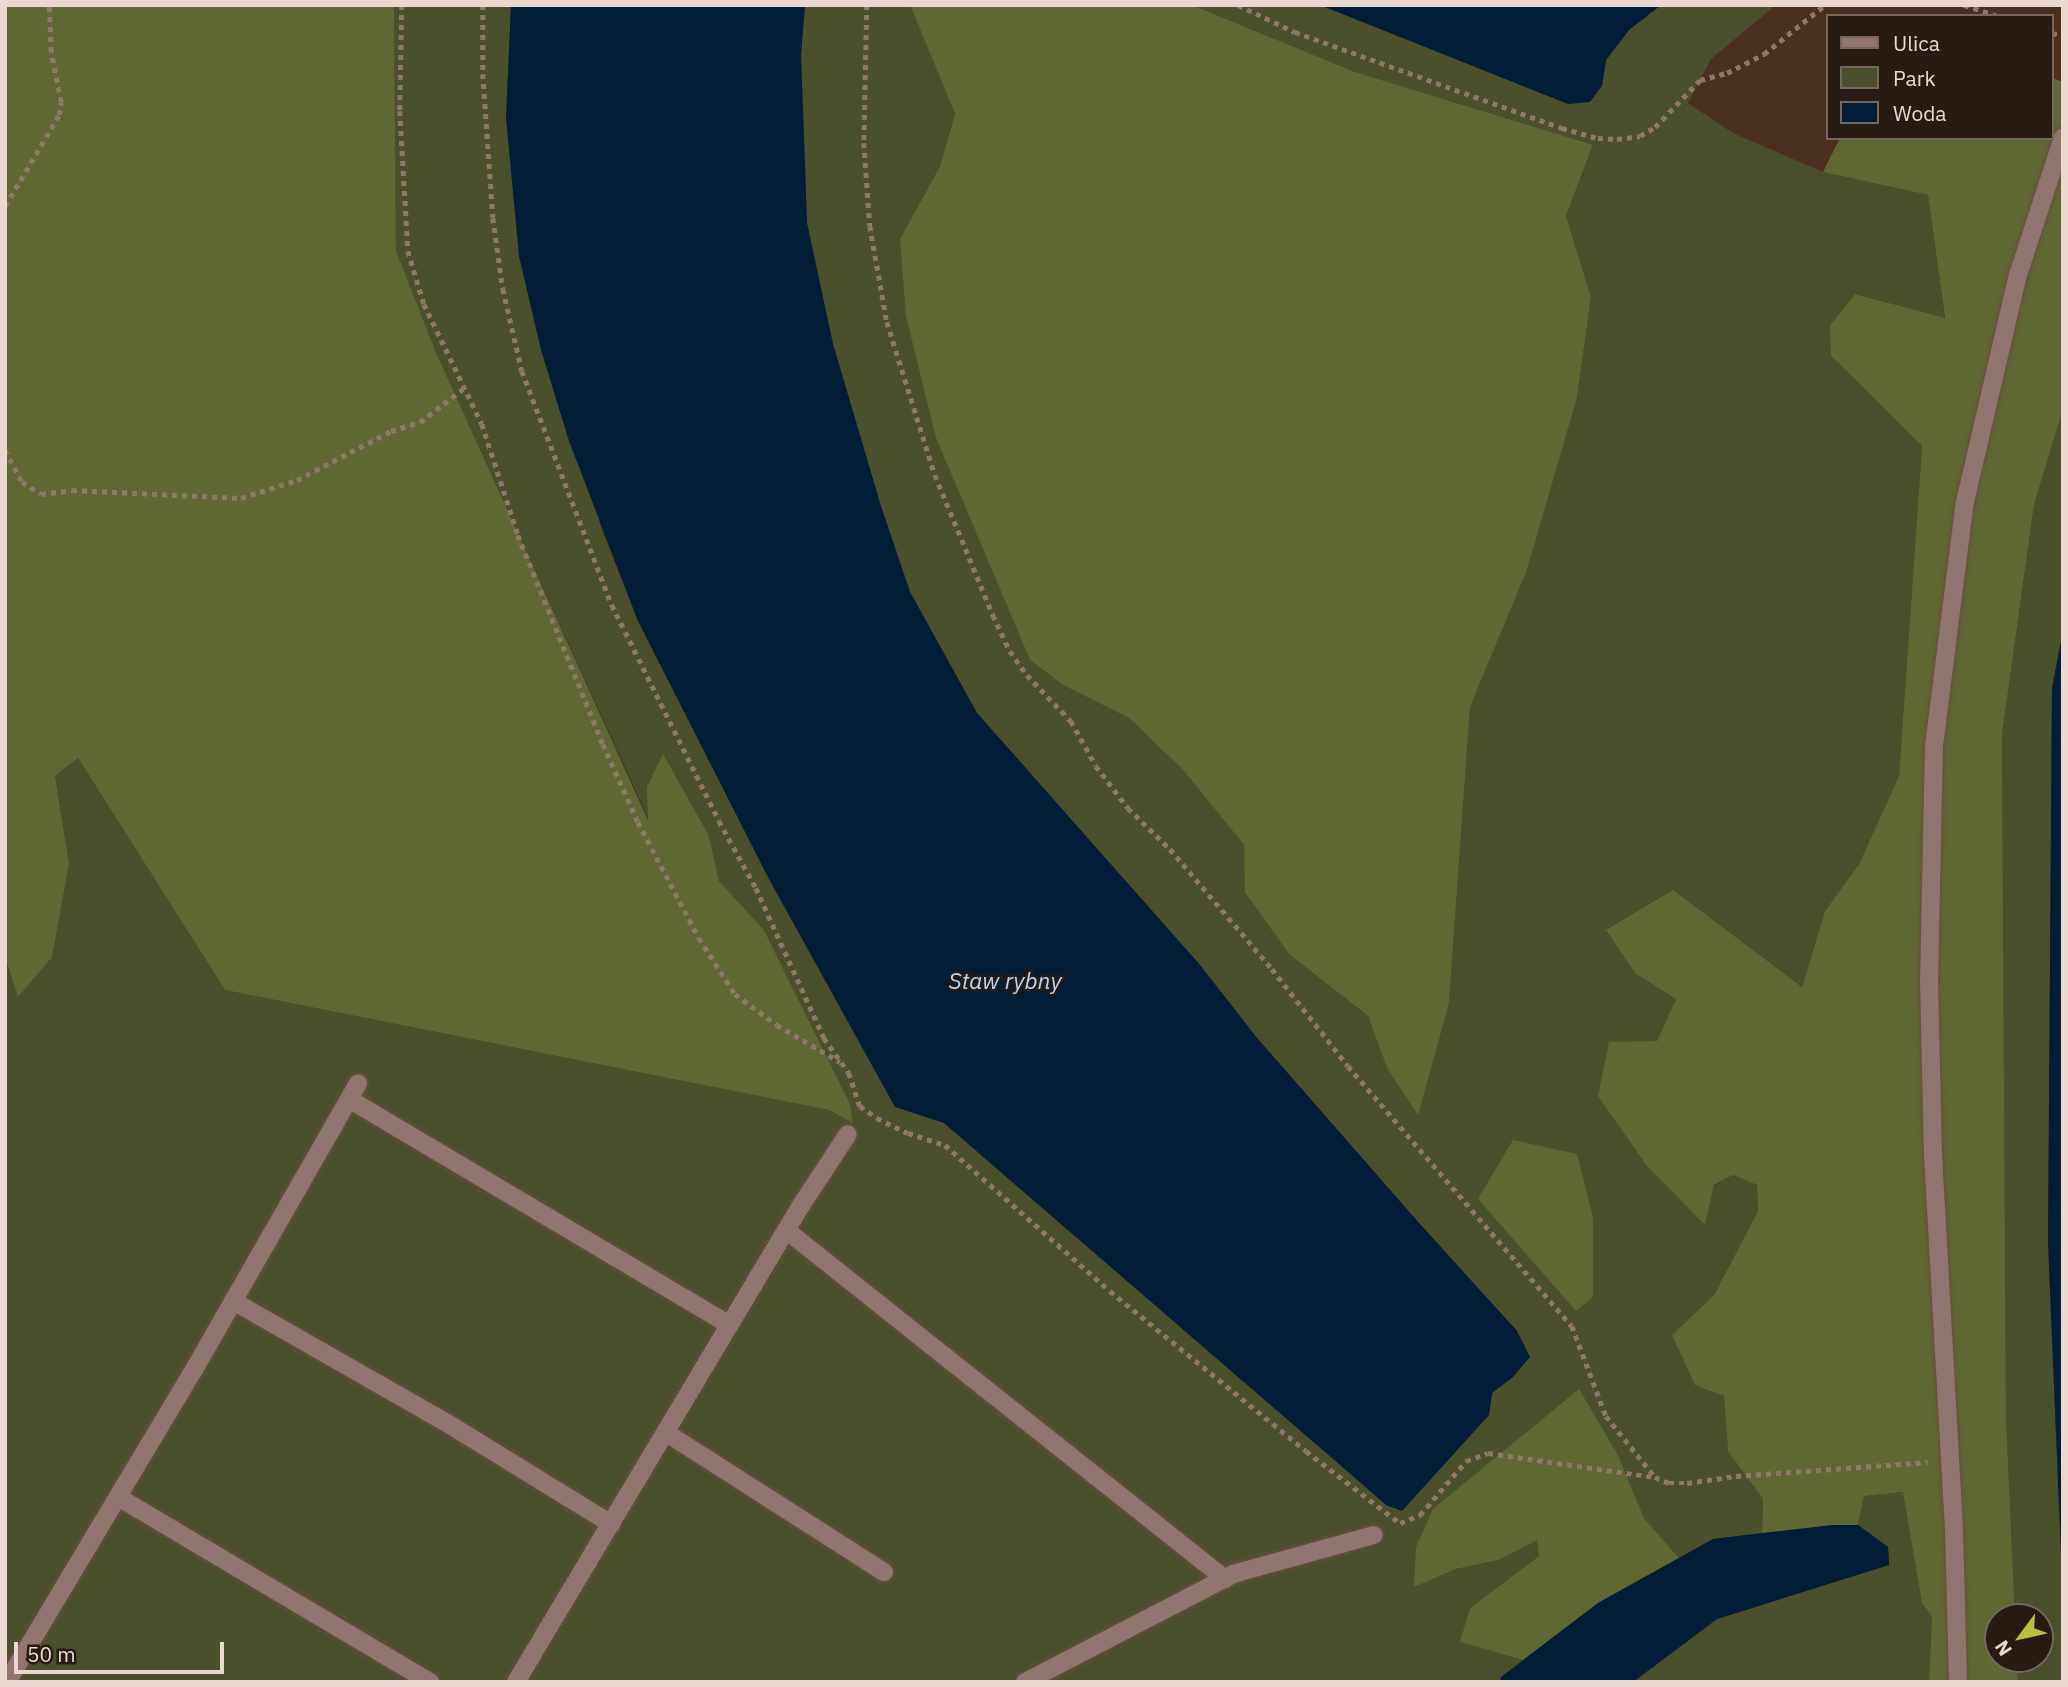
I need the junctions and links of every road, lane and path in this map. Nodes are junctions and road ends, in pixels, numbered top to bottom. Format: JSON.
{"nodes":[{"id":1,"x":49,"y":5,"type":"edge"},
{"id":2,"x":402,"y":5,"type":"edge"},
{"id":3,"x":483,"y":5,"type":"edge"},
{"id":4,"x":867,"y":5,"type":"edge"},
{"id":5,"x":1238,"y":5,"type":"edge"},
{"id":6,"x":1825,"y":5,"type":"edge"},
{"id":7,"x":1964,"y":5,"type":"edge"},
{"id":8,"x":1992,"y":14,"type":"edge"},
{"id":9,"x":2063,"y":137,"type":"edge"},
{"id":10,"x":5,"y":206,"type":"edge"},
{"id":11,"x":463,"y":389,"type":"junction"},
{"id":12,"x":5,"y":450,"type":"edge"},
{"id":13,"x":841,"y":1063,"type":"junction"},
{"id":14,"x":848,"y":1134,"type":"dead end"},
{"id":15,"x":786,"y":1230,"type":"junction"},
{"id":16,"x":233,"y":1301,"type":"junction"},
{"id":17,"x":729,"y":1325,"type":"junction"},
{"id":18,"x":665,"y":1432,"type":"junction"},
{"id":19,"x":1949,"y":1461,"type":"junction"},
{"id":20,"x":1655,"y":1477,"type":"junction"},
{"id":21,"x":118,"y":1497,"type":"junction"},
{"id":22,"x":611,"y":1524,"type":"junction"},
{"id":23,"x":1374,"y":1535,"type":"dead end"},
{"id":24,"x":884,"y":1572,"type":"dead end"},
{"id":25,"x":1225,"y":1579,"type":"junction"},
{"id":26,"x":7,"y":1682,"type":"edge"},
{"id":27,"x":430,"y":1682,"type":"edge"},
{"id":28,"x":516,"y":1682,"type":"edge"},
{"id":29,"x":1025,"y":1682,"type":"edge"},
{"id":30,"x":1958,"y":1682,"type":"edge"}],
"edges":[{"from":1,"to":10,"type":"path"},
{"from":2,"to":11,"type":"path"},
{"from":3,"to":13,"type":"path"},
{"from":4,"to":20,"type":"path"},
{"from":5,"to":6,"type":"path"},
{"from":7,"to":8,"type":"path"},
{"from":9,"to":19,"type":"lane"},
{"from":11,"to":12,"type":"path"},
{"from":11,"to":13,"type":"path"},
{"from":13,"to":20,"type":"path"},
{"from":14,"to":15,"type":"lane"},
{"from":15,"to":17,"type":"lane"},
{"from":15,"to":25,"type":"lane"},
{"from":16,"to":17,"type":"lane"},
{"from":16,"to":21,"type":"lane"},
{"from":16,"to":22,"type":"lane"},
{"from":17,"to":18,"type":"lane"},
{"from":18,"to":22,"type":"lane"},
{"from":18,"to":24,"type":"lane"},
{"from":19,"to":20,"type":"path"},
{"from":19,"to":30,"type":"lane"},
{"from":21,"to":26,"type":"lane"},
{"from":21,"to":27,"type":"lane"},
{"from":22,"to":28,"type":"lane"},
{"from":23,"to":25,"type":"lane"},
{"from":25,"to":29,"type":"lane"}]}
